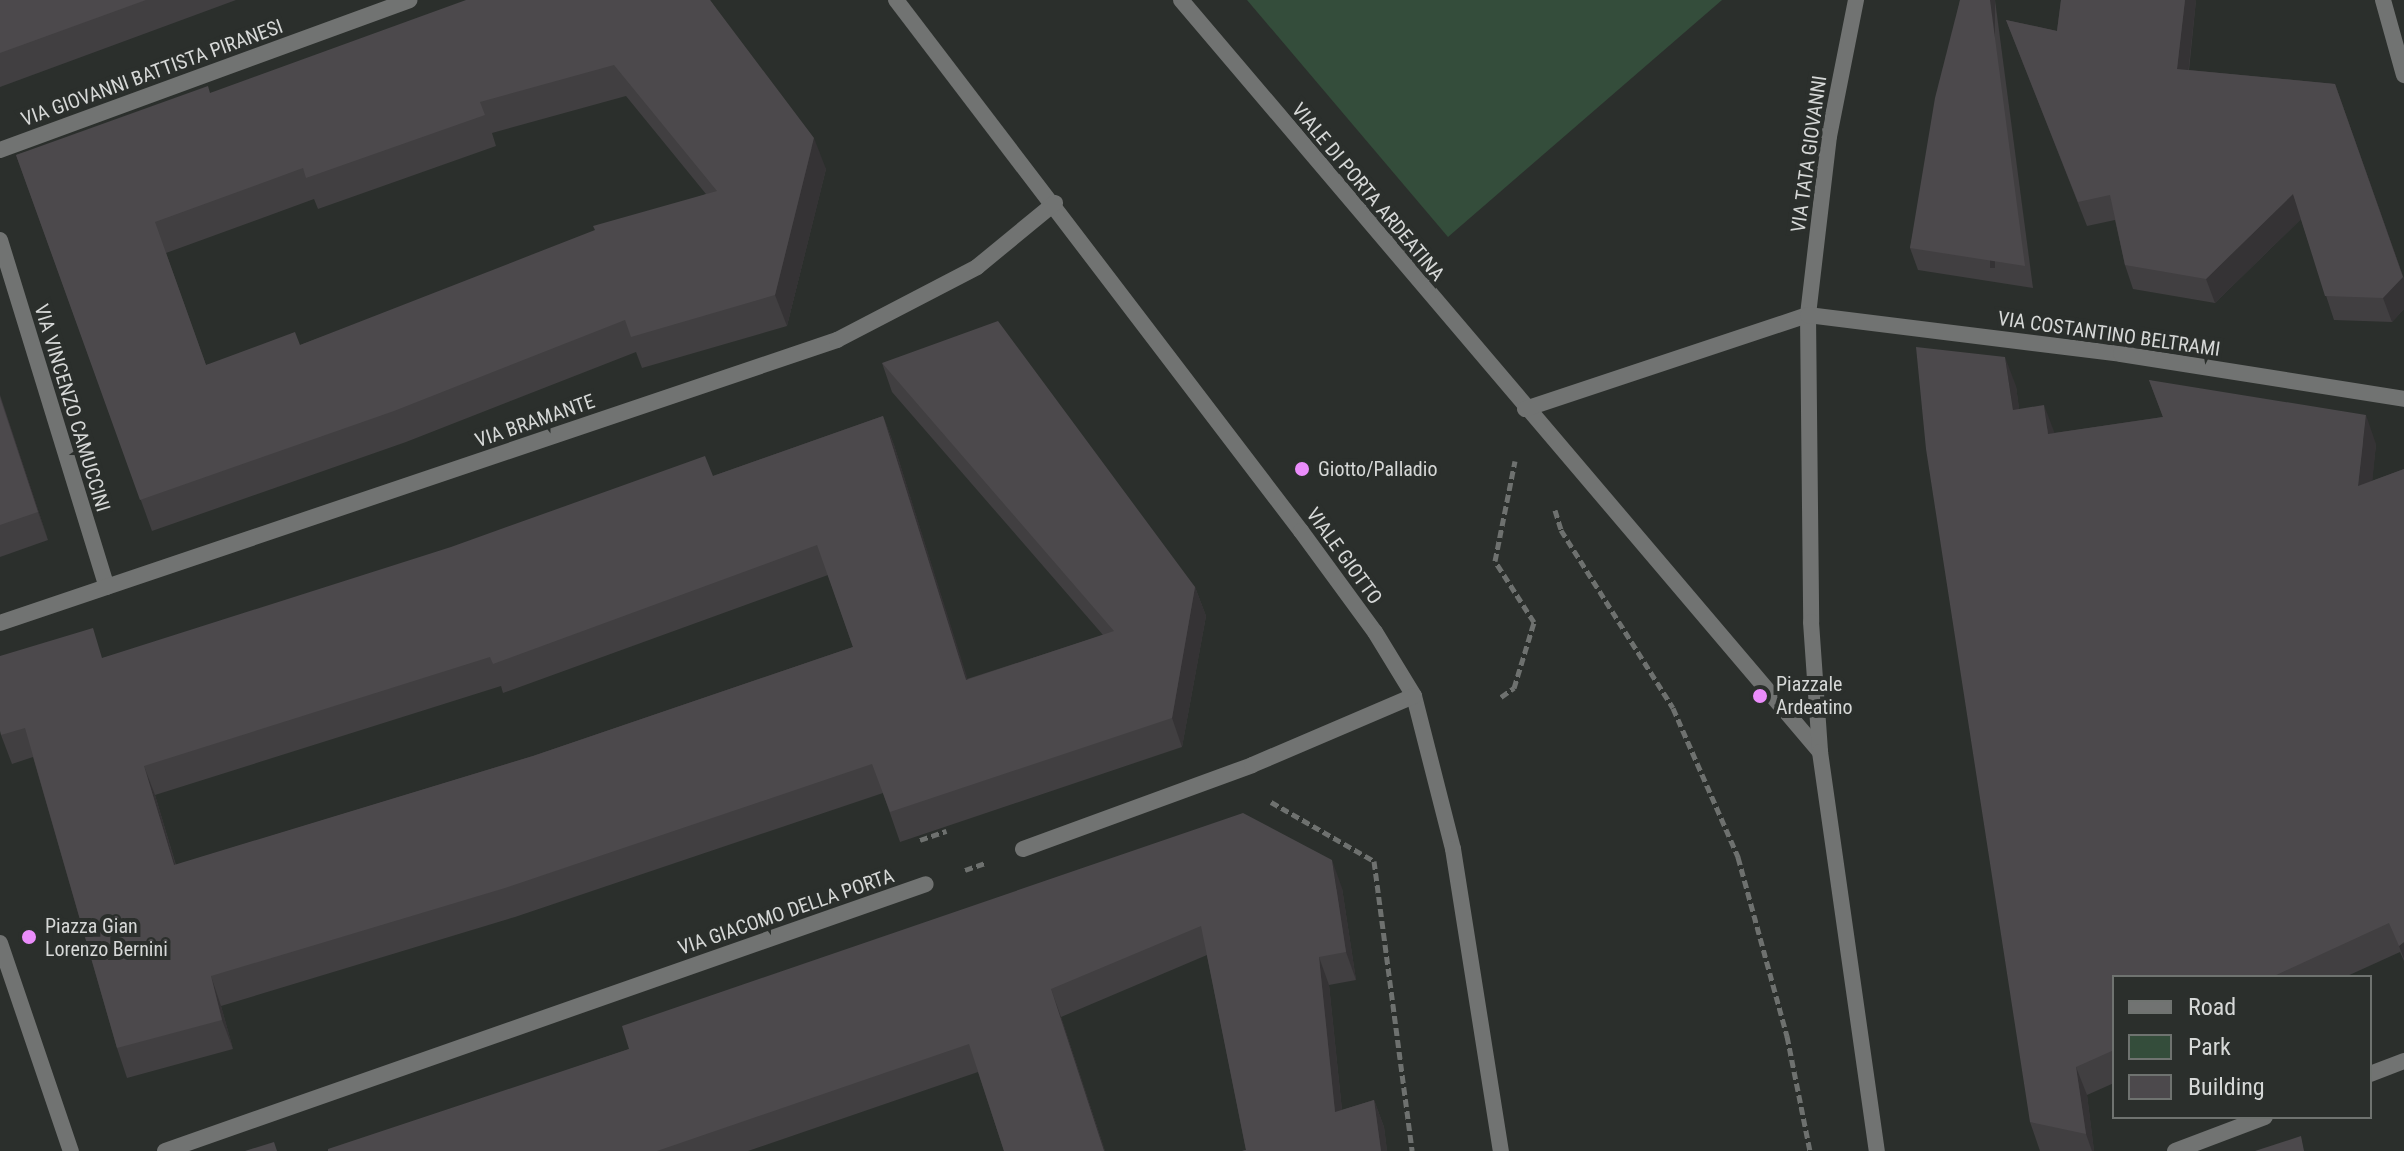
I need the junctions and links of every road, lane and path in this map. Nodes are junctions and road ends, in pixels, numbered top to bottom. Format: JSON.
{"nodes":[{"id":1,"x":409,"y":0,"type":"edge"},
{"id":2,"x":896,"y":0,"type":"edge"},
{"id":3,"x":1181,"y":0,"type":"edge"},
{"id":4,"x":1856,"y":0,"type":"edge"},
{"id":5,"x":2383,"y":0,"type":"edge"},
{"id":6,"x":2404,"y":75,"type":"edge"},
{"id":7,"x":0,"y":150,"type":"edge"},
{"id":8,"x":1055,"y":203,"type":"junction"},
{"id":9,"x":0,"y":240,"type":"edge"},
{"id":10,"x":1808,"y":315,"type":"junction"},
{"id":11,"x":2404,"y":399,"type":"edge"},
{"id":12,"x":1525,"y":409,"type":"junction"},
{"id":13,"x":1552,"y":499,"type":"dead end"},
{"id":14,"x":107,"y":587,"type":"junction"},
{"id":15,"x":0,"y":623,"type":"edge"},
{"id":16,"x":1414,"y":696,"type":"junction"},
{"id":17,"x":1501,"y":697,"type":"dead end"},
{"id":18,"x":1820,"y":752,"type":"junction"},
{"id":19,"x":1270,"y":802,"type":"dead end"},
{"id":20,"x":946,"y":831,"type":"edge"},
{"id":21,"x":907,"y":844,"type":"edge"},
{"id":22,"x":1023,"y":849,"type":"joint"},
{"id":23,"x":926,"y":884,"type":"joint"},
{"id":24,"x":0,"y":943,"type":"edge"},
{"id":25,"x":2404,"y":1061,"type":"edge"},
{"id":26,"x":2372,"y":1073,"type":"edge"},
{"id":27,"x":2260,"y":1119,"type":"edge"},
{"id":28,"x":71,"y":1151,"type":"edge"},
{"id":29,"x":165,"y":1151,"type":"edge"},
{"id":30,"x":1412,"y":1151,"type":"edge"},
{"id":31,"x":1501,"y":1151,"type":"edge"},
{"id":32,"x":1810,"y":1151,"type":"edge"},
{"id":33,"x":1877,"y":1151,"type":"edge"},
{"id":34,"x":2175,"y":1151,"type":"edge"}],
"edges":[{"from":1,"to":7,"type":"street","name":"VIA GIOVANNI BATTISTA PIRANESI"},
{"from":2,"to":8,"type":"street","name":"VIALE GIOTTO"},
{"from":3,"to":12,"type":"street","name":"VIALE DI PORTA ARDEATINA"},
{"from":4,"to":10,"type":"street","name":"VIA TATA GIOVANNI"},
{"from":5,"to":6,"type":"street"},
{"from":8,"to":14,"type":"street","name":"VIA BRAMANTE"},
{"from":8,"to":16,"type":"street","name":"VIALE GIOTTO"},
{"from":9,"to":14,"type":"street","name":"VIA VINCENZO CAMUCCINI"},
{"from":10,"to":11,"type":"street","name":"VIA COSTANTINO BELTRAMI"},
{"from":10,"to":12,"type":"street"},
{"from":10,"to":18,"type":"street"},
{"from":12,"to":17,"type":"path"},
{"from":12,"to":18,"type":"street"},
{"from":13,"to":32,"type":"path"},
{"from":14,"to":15,"type":"street","name":"VIA BRAMANTE"},
{"from":16,"to":22,"type":"street"},
{"from":16,"to":31,"type":"street","name":"VIALE GIOTTO"},
{"from":18,"to":33,"type":"street"},
{"from":19,"to":30,"type":"path"},
{"from":20,"to":21,"type":"path"},
{"from":22,"to":23,"type":"path","name":"VIA GIACOMO DELLA PORTA"},
{"from":23,"to":29,"type":"street","name":"VIA GIACOMO DELLA PORTA"},
{"from":24,"to":28,"type":"street"},
{"from":25,"to":26,"type":"street"},
{"from":27,"to":34,"type":"street"}]}
